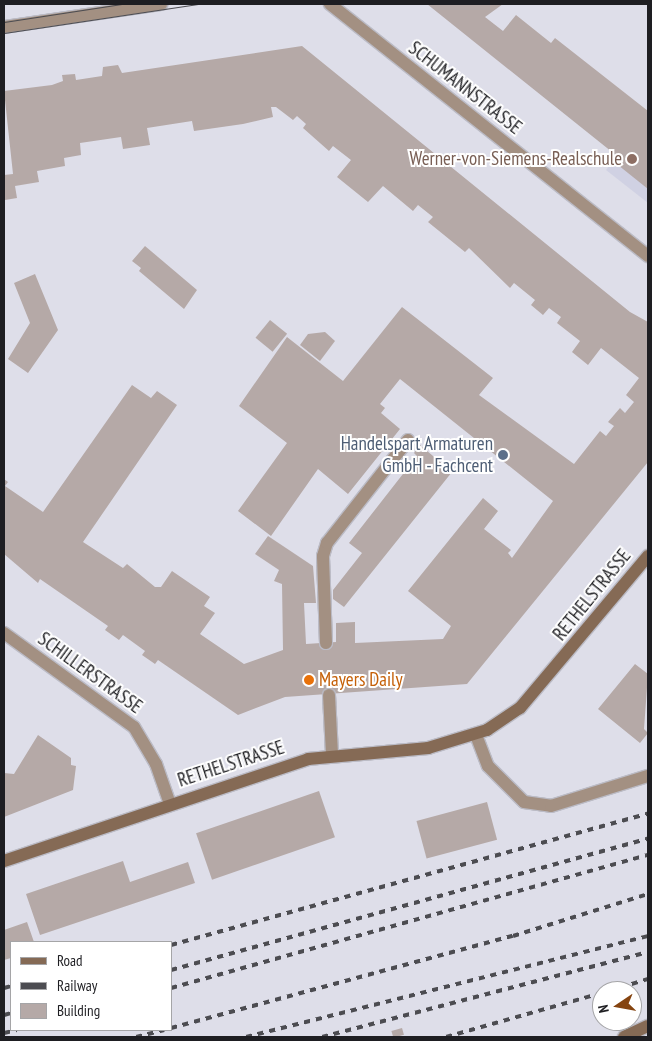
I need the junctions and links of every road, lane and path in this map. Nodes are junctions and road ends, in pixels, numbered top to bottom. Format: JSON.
{"nodes":[{"id":1,"x":161,"y":4,"type":"edge"},
{"id":2,"x":330,"y":4,"type":"edge"},
{"id":3,"x":4,"y":27,"type":"edge"},
{"id":4,"x":648,"y":256,"type":"edge"},
{"id":5,"x":408,"y":440,"type":"dead end"},
{"id":6,"x":648,"y":556,"type":"edge"},
{"id":7,"x":4,"y":633,"type":"edge"},
{"id":8,"x":326,"y":643,"type":"dead end"},
{"id":9,"x":329,"y":694,"type":"dead end"},
{"id":10,"x":476,"y":735,"type":"junction"},
{"id":11,"x":332,"y":755,"type":"junction"},
{"id":12,"x":648,"y":776,"type":"edge"},
{"id":13,"x":170,"y":804,"type":"junction"},
{"id":14,"x":4,"y":861,"type":"edge"},
{"id":15,"x":648,"y":1026,"type":"edge"},
{"id":16,"x":624,"y":1037,"type":"edge"}],
"edges":[{"from":1,"to":3,"type":"street"},
{"from":2,"to":4,"type":"street","name":"SCHUMANNSTRASSE"},
{"from":5,"to":8,"type":"street"},
{"from":6,"to":10,"type":"street","name":"RETHELSTRASSE"},
{"from":7,"to":13,"type":"street","name":"SCHILLERSTRASSE"},
{"from":9,"to":11,"type":"street"},
{"from":10,"to":11,"type":"street","name":"RETHELSTRASSE"},
{"from":10,"to":12,"type":"street"},
{"from":11,"to":13,"type":"street","name":"RETHELSTRASSE"},
{"from":13,"to":14,"type":"street","name":"RETHELSTRASSE"},
{"from":15,"to":16,"type":"street"}]}
